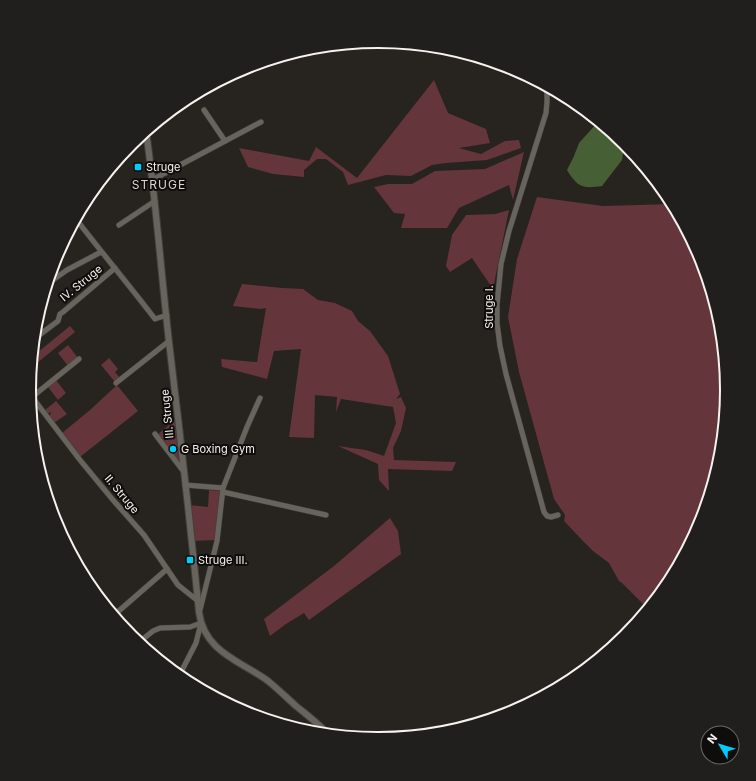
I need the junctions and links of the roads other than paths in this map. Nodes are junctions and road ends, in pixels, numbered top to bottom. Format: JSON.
{"nodes":[{"id":1,"x":547,"y":93,"type":"edge"},
{"id":2,"x":204,"y":110,"type":"dead end"},
{"id":3,"x":261,"y":122,"type":"dead end"},
{"id":4,"x":147,"y":138,"type":"edge"},
{"id":5,"x":225,"y":141,"type":"junction"},
{"id":6,"x":152,"y":180,"type":"junction"},
{"id":7,"x":155,"y":201,"type":"junction"},
{"id":8,"x":79,"y":224,"type":"edge"},
{"id":9,"x":119,"y":225,"type":"dead end"},
{"id":10,"x":101,"y":252,"type":"junction"},
{"id":11,"x":116,"y":268,"type":"junction"},
{"id":12,"x":55,"y":278,"type":"edge"},
{"id":13,"x":167,"y":315,"type":"junction"},
{"id":14,"x":41,"y":333,"type":"edge"},
{"id":15,"x":169,"y":341,"type":"junction"},
{"id":16,"x":79,"y":359,"type":"dead end"},
{"id":17,"x":116,"y":383,"type":"dead end"},
{"id":18,"x":36,"y":391,"type":"edge"},
{"id":19,"x":260,"y":398,"type":"dead end"},
{"id":20,"x":37,"y":402,"type":"edge"},
{"id":21,"x":155,"y":434,"type":"dead end"},
{"id":22,"x":184,"y":472,"type":"junction"},
{"id":23,"x":185,"y":485,"type":"junction"},
{"id":24,"x":223,"y":490,"type":"junction"},
{"id":25,"x":326,"y":515,"type":"dead end"},
{"id":26,"x":558,"y":515,"type":"dead end"},
{"id":27,"x":167,"y":569,"type":"junction"},
{"id":28,"x":198,"y":601,"type":"junction"},
{"id":29,"x":118,"y":612,"type":"edge"},
{"id":30,"x":199,"y":612,"type":"junction"},
{"id":31,"x":201,"y":623,"type":"junction"},
{"id":32,"x":143,"y":639,"type":"edge"},
{"id":33,"x":182,"y":671,"type":"edge"},
{"id":34,"x":321,"y":728,"type":"edge"}],
"edges":[{"from":1,"to":26,"type":"street","name":"Struge I."},
{"from":2,"to":5,"type":"street"},
{"from":3,"to":5,"type":"street"},
{"from":4,"to":6,"type":"street","name":"III. Struge"},
{"from":5,"to":6,"type":"street"},
{"from":6,"to":7,"type":"street","name":"III. Struge"},
{"from":7,"to":9,"type":"street"},
{"from":7,"to":13,"type":"street","name":"III. Struge"},
{"from":8,"to":10,"type":"street","name":"IV. Struge"},
{"from":10,"to":11,"type":"street","name":"IV. Struge"},
{"from":10,"to":12,"type":"street","name":"IV. Struge"},
{"from":11,"to":13,"type":"street","name":"IV. Struge"},
{"from":11,"to":14,"type":"street","name":"IV. Struge"},
{"from":13,"to":15,"type":"street","name":"III. Struge"},
{"from":15,"to":17,"type":"street"},
{"from":15,"to":22,"type":"street","name":"III. Struge"},
{"from":16,"to":18,"type":"street","name":"II. Struge"},
{"from":19,"to":24,"type":"street"},
{"from":20,"to":27,"type":"street","name":"II. Struge"},
{"from":21,"to":22,"type":"street"},
{"from":22,"to":23,"type":"street","name":"III. Struge"},
{"from":23,"to":24,"type":"street"},
{"from":23,"to":28,"type":"street","name":"III. Struge"},
{"from":24,"to":25,"type":"street"},
{"from":24,"to":30,"type":"street"},
{"from":27,"to":28,"type":"street","name":"II. Struge"},
{"from":27,"to":29,"type":"street"},
{"from":28,"to":30,"type":"street","name":"III. Struge"},
{"from":30,"to":31,"type":"street","name":"III. Struge"},
{"from":31,"to":32,"type":"street"},
{"from":31,"to":33,"type":"street"},
{"from":31,"to":34,"type":"street","name":"III. Struge"}]}
